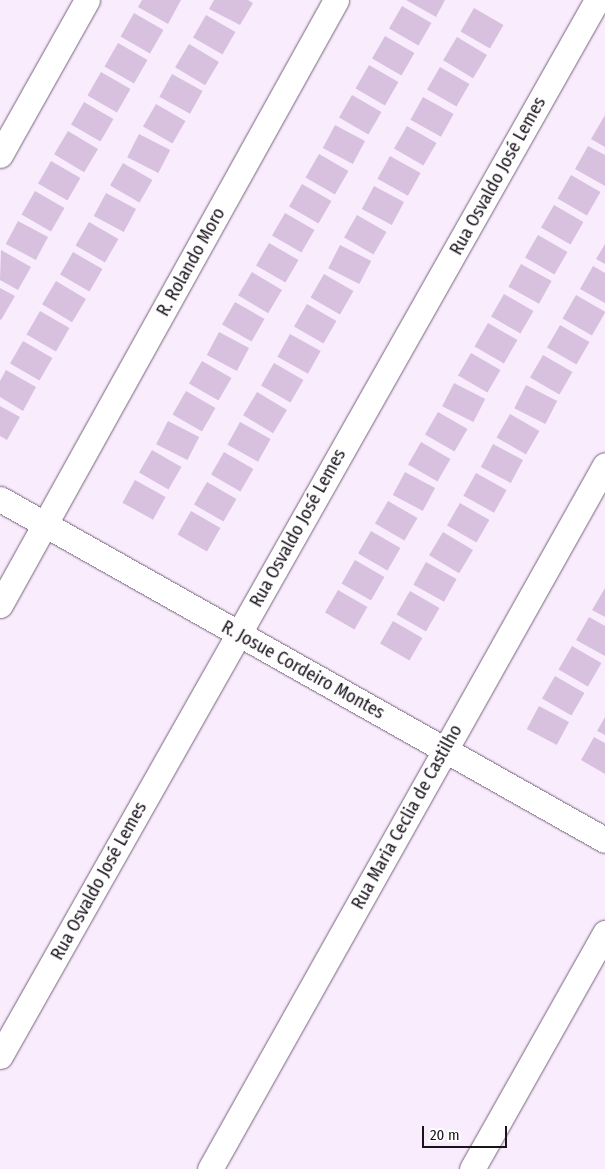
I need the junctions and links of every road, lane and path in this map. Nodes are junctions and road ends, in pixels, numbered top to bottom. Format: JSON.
{"nodes":[{"id":1,"x":87,"y":0,"type":"edge"},
{"id":2,"x":336,"y":0,"type":"edge"},
{"id":3,"x":597,"y":3,"type":"edge"},
{"id":4,"x":0,"y":155,"type":"edge"},
{"id":5,"x":605,"y":465,"type":"edge"},
{"id":6,"x":0,"y":499,"type":"edge"},
{"id":7,"x":45,"y":524,"type":"junction"},
{"id":8,"x":0,"y":605,"type":"edge"},
{"id":9,"x":239,"y":634,"type":"junction"},
{"id":10,"x":445,"y":750,"type":"junction"},
{"id":11,"x":605,"y":840,"type":"edge"},
{"id":12,"x":605,"y":934,"type":"edge"},
{"id":13,"x":0,"y":1056,"type":"edge"},
{"id":14,"x":210,"y":1169,"type":"edge"},
{"id":15,"x":472,"y":1169,"type":"edge"}],
"edges":[{"from":1,"to":4,"type":"street"},
{"from":2,"to":7,"type":"street","name":"R. Rolando Moro"},
{"from":3,"to":9,"type":"street","name":"Rua Osvaldo José Lemes"},
{"from":5,"to":10,"type":"street","name":"Rua Maria Ceclia de Castilho"},
{"from":6,"to":7,"type":"street","name":"R. Josue Cordeiro Montes"},
{"from":7,"to":8,"type":"street","name":"R. Rolando Moro"},
{"from":7,"to":9,"type":"street","name":"R. Josue Cordeiro Montes"},
{"from":9,"to":10,"type":"street","name":"R. Josue Cordeiro Montes"},
{"from":9,"to":13,"type":"street","name":"Rua Osvaldo José Lemes"},
{"from":10,"to":11,"type":"street","name":"R. Josue Cordeiro Montes"},
{"from":10,"to":14,"type":"street","name":"Rua Maria Ceclia de Castilho"},
{"from":12,"to":15,"type":"street"}]}
